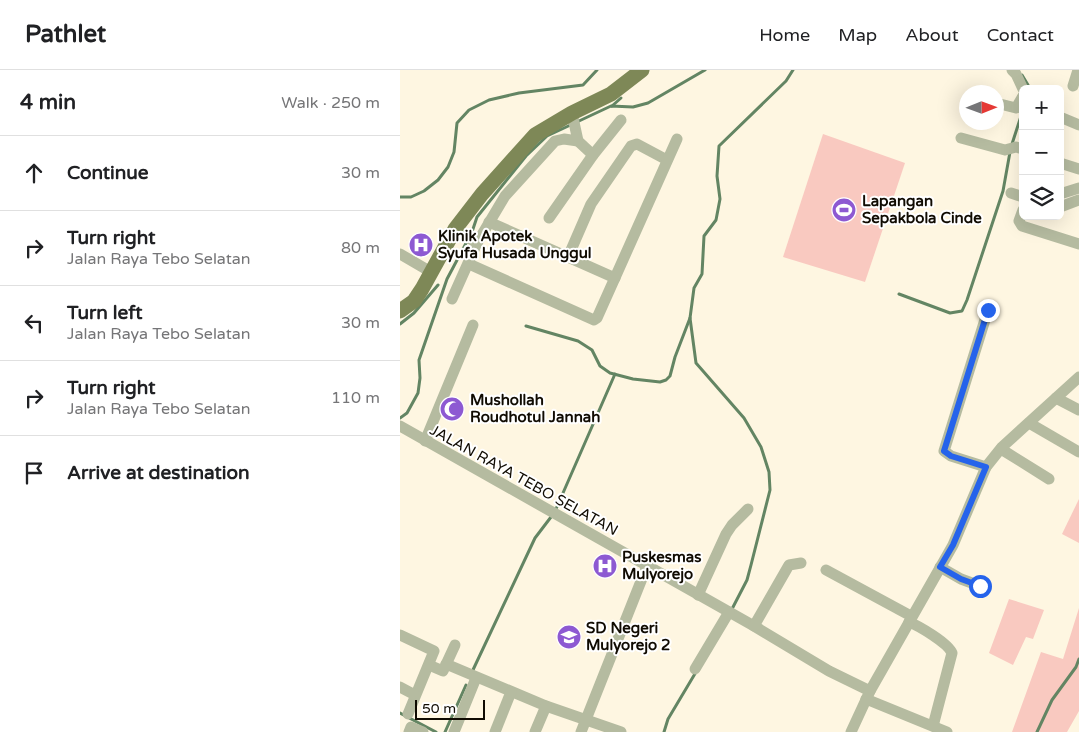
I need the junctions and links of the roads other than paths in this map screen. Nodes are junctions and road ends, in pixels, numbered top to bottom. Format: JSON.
{"nodes":[{"id":1,"x":642,"y":70,"type":"edge"},
{"id":2,"x":1012,"y":70,"type":"edge"},
{"id":3,"x":1078,"y":72,"type":"edge"},
{"id":4,"x":1020,"y":85,"type":"edge"},
{"id":5,"x":1073,"y":86,"type":"dead end"},
{"id":6,"x":1019,"y":103,"type":"edge"},
{"id":7,"x":1004,"y":105,"type":"edge"},
{"id":8,"x":1064,"y":119,"type":"edge"},
{"id":9,"x":621,"y":120,"type":"dead end"},
{"id":10,"x":1079,"y":125,"type":"edge"},
{"id":11,"x":575,"y":127,"type":"junction"},
{"id":12,"x":961,"y":138,"type":"dead end"},
{"id":13,"x":677,"y":139,"type":"dead end"},
{"id":14,"x":1019,"y":148,"type":"edge"},
{"id":15,"x":593,"y":155,"type":"junction"},
{"id":16,"x":667,"y":160,"type":"junction"},
{"id":17,"x":1064,"y":164,"type":"edge"},
{"id":18,"x":1079,"y":169,"type":"edge"},
{"id":19,"x":1011,"y":193,"type":"dead end"},
{"id":20,"x":1064,"y":194,"type":"edge"},
{"id":21,"x":1078,"y":194,"type":"edge"},
{"id":22,"x":1019,"y":196,"type":"edge"},
{"id":23,"x":1064,"y":204,"type":"edge"},
{"id":24,"x":549,"y":218,"type":"dead end"},
{"id":25,"x":1019,"y":220,"type":"edge"},
{"id":26,"x":489,"y":222,"type":"junction"},
{"id":27,"x":467,"y":237,"type":"junction"},
{"id":28,"x":1079,"y":244,"type":"edge"},
{"id":29,"x":400,"y":254,"type":"edge"},
{"id":30,"x":568,"y":257,"type":"junction"},
{"id":31,"x":468,"y":264,"type":"junction"},
{"id":32,"x":431,"y":272,"type":"junction"},
{"id":33,"x":615,"y":278,"type":"junction"},
{"id":34,"x":452,"y":299,"type":"dead end"},
{"id":35,"x":400,"y":310,"type":"edge"},
{"id":36,"x":988,"y":310,"type":"dead end"},
{"id":37,"x":473,"y":325,"type":"dead end"},
{"id":38,"x":1079,"y":377,"type":"edge"},
{"id":39,"x":1056,"y":398,"type":"junction"},
{"id":40,"x":1079,"y":410,"type":"edge"},
{"id":41,"x":1029,"y":423,"type":"junction"},
{"id":42,"x":402,"y":427,"type":"edge"},
{"id":43,"x":425,"y":441,"type":"junction"},
{"id":44,"x":1001,"y":448,"type":"junction"},
{"id":45,"x":1079,"y":452,"type":"edge"},
{"id":46,"x":986,"y":467,"type":"junction"},
{"id":47,"x":1049,"y":479,"type":"dead end"},
{"id":48,"x":748,"y":509,"type":"dead end"},
{"id":49,"x":801,"y":563,"type":"dead end"},
{"id":50,"x":647,"y":566,"type":"junction"},
{"id":51,"x":940,"y":567,"type":"junction"},
{"id":52,"x":826,"y":570,"type":"dead end"},
{"id":53,"x":980,"y":586,"type":"dead end"},
{"id":54,"x":698,"y":595,"type":"junction"},
{"id":55,"x":729,"y":612,"type":"junction"},
{"id":56,"x":910,"y":619,"type":"junction"},
{"id":57,"x":754,"y":626,"type":"junction"},
{"id":58,"x":400,"y":636,"type":"edge"},
{"id":59,"x":455,"y":645,"type":"dead end"},
{"id":60,"x":434,"y":651,"type":"junction"},
{"id":61,"x":428,"y":665,"type":"junction"},
{"id":62,"x":446,"y":665,"type":"junction"},
{"id":63,"x":695,"y":669,"type":"dead end"},
{"id":64,"x":475,"y":680,"type":"junction"},
{"id":65,"x":400,"y":687,"type":"edge"},
{"id":66,"x":512,"y":692,"type":"junction"},
{"id":67,"x":415,"y":695,"type":"junction"},
{"id":68,"x":868,"y":695,"type":"junction"},
{"id":69,"x":546,"y":706,"type":"junction"},
{"id":70,"x":404,"y":718,"type":"edge"},
{"id":71,"x":586,"y":720,"type":"junction"},
{"id":72,"x":933,"y":726,"type":"junction"},
{"id":73,"x":410,"y":730,"type":"edge"},
{"id":74,"x":423,"y":732,"type":"edge"},
{"id":75,"x":454,"y":732,"type":"edge"},
{"id":76,"x":495,"y":732,"type":"edge"},
{"id":77,"x":535,"y":732,"type":"edge"},
{"id":78,"x":581,"y":732,"type":"edge"},
{"id":79,"x":621,"y":732,"type":"edge"},
{"id":80,"x":851,"y":732,"type":"edge"},
{"id":81,"x":947,"y":732,"type":"edge"}],
"edges":[{"from":1,"to":11,"type":"main road"},
{"from":2,"to":4,"type":"street"},
{"from":3,"to":5,"type":"street"},
{"from":6,"to":7,"type":"street"},
{"from":8,"to":10,"type":"street"},
{"from":9,"to":15,"type":"street"},
{"from":11,"to":15,"type":"street"},
{"from":11,"to":26,"type":"street"},
{"from":11,"to":27,"type":"main road"},
{"from":12,"to":14,"type":"street"},
{"from":13,"to":16,"type":"street"},
{"from":15,"to":24,"type":"street"},
{"from":16,"to":30,"type":"street"},
{"from":16,"to":33,"type":"street"},
{"from":17,"to":18,"type":"street"},
{"from":19,"to":22,"type":"street"},
{"from":20,"to":21,"type":"street"},
{"from":21,"to":23,"type":"street"},
{"from":25,"to":28,"type":"street"},
{"from":26,"to":27,"type":"street"},
{"from":26,"to":30,"type":"street"},
{"from":27,"to":31,"type":"street"},
{"from":27,"to":32,"type":"main road"},
{"from":29,"to":32,"type":"street"},
{"from":30,"to":33,"type":"street"},
{"from":31,"to":33,"type":"street"},
{"from":31,"to":34,"type":"street"},
{"from":32,"to":35,"type":"main road"},
{"from":36,"to":46,"type":"street"},
{"from":37,"to":43,"type":"street"},
{"from":38,"to":39,"type":"street"},
{"from":39,"to":40,"type":"street"},
{"from":39,"to":41,"type":"street"},
{"from":41,"to":44,"type":"street"},
{"from":41,"to":45,"type":"street"},
{"from":42,"to":43,"type":"street","name":"JALAN RAYA TEBO SELATAN"},
{"from":43,"to":50,"type":"street","name":"JALAN RAYA TEBO SELATAN"},
{"from":44,"to":46,"type":"street"},
{"from":44,"to":47,"type":"street"},
{"from":46,"to":51,"type":"street"},
{"from":48,"to":54,"type":"street"},
{"from":49,"to":57,"type":"street"},
{"from":50,"to":54,"type":"street","name":"JALAN RAYA TEBO SELATAN"},
{"from":50,"to":71,"type":"street"},
{"from":51,"to":53,"type":"street"},
{"from":51,"to":56,"type":"street"},
{"from":52,"to":56,"type":"street"},
{"from":54,"to":55,"type":"street","name":"JALAN RAYA TEBO SELATAN"},
{"from":55,"to":57,"type":"street","name":"JALAN RAYA TEBO SELATAN"},
{"from":55,"to":63,"type":"street"},
{"from":56,"to":68,"type":"street"},
{"from":56,"to":72,"type":"street"},
{"from":57,"to":68,"type":"street","name":"JALAN RAYA TEBO SELATAN"},
{"from":58,"to":60,"type":"street"},
{"from":59,"to":62,"type":"street"},
{"from":60,"to":61,"type":"street"},
{"from":60,"to":62,"type":"street"},
{"from":61,"to":62,"type":"street"},
{"from":61,"to":67,"type":"street"},
{"from":62,"to":64,"type":"street"},
{"from":64,"to":66,"type":"street"},
{"from":64,"to":75,"type":"street"},
{"from":65,"to":67,"type":"street"},
{"from":66,"to":69,"type":"street"},
{"from":66,"to":76,"type":"street"},
{"from":67,"to":70,"type":"street"},
{"from":68,"to":72,"type":"street","name":"JALAN RAYA TEBO SELATAN"},
{"from":68,"to":80,"type":"street"},
{"from":69,"to":71,"type":"street"},
{"from":69,"to":77,"type":"street"},
{"from":70,"to":73,"type":"street"},
{"from":71,"to":78,"type":"street"},
{"from":71,"to":79,"type":"street"},
{"from":72,"to":81,"type":"street","name":"JALAN RAYA TEBO SELATAN"},
{"from":73,"to":74,"type":"street"}]}
